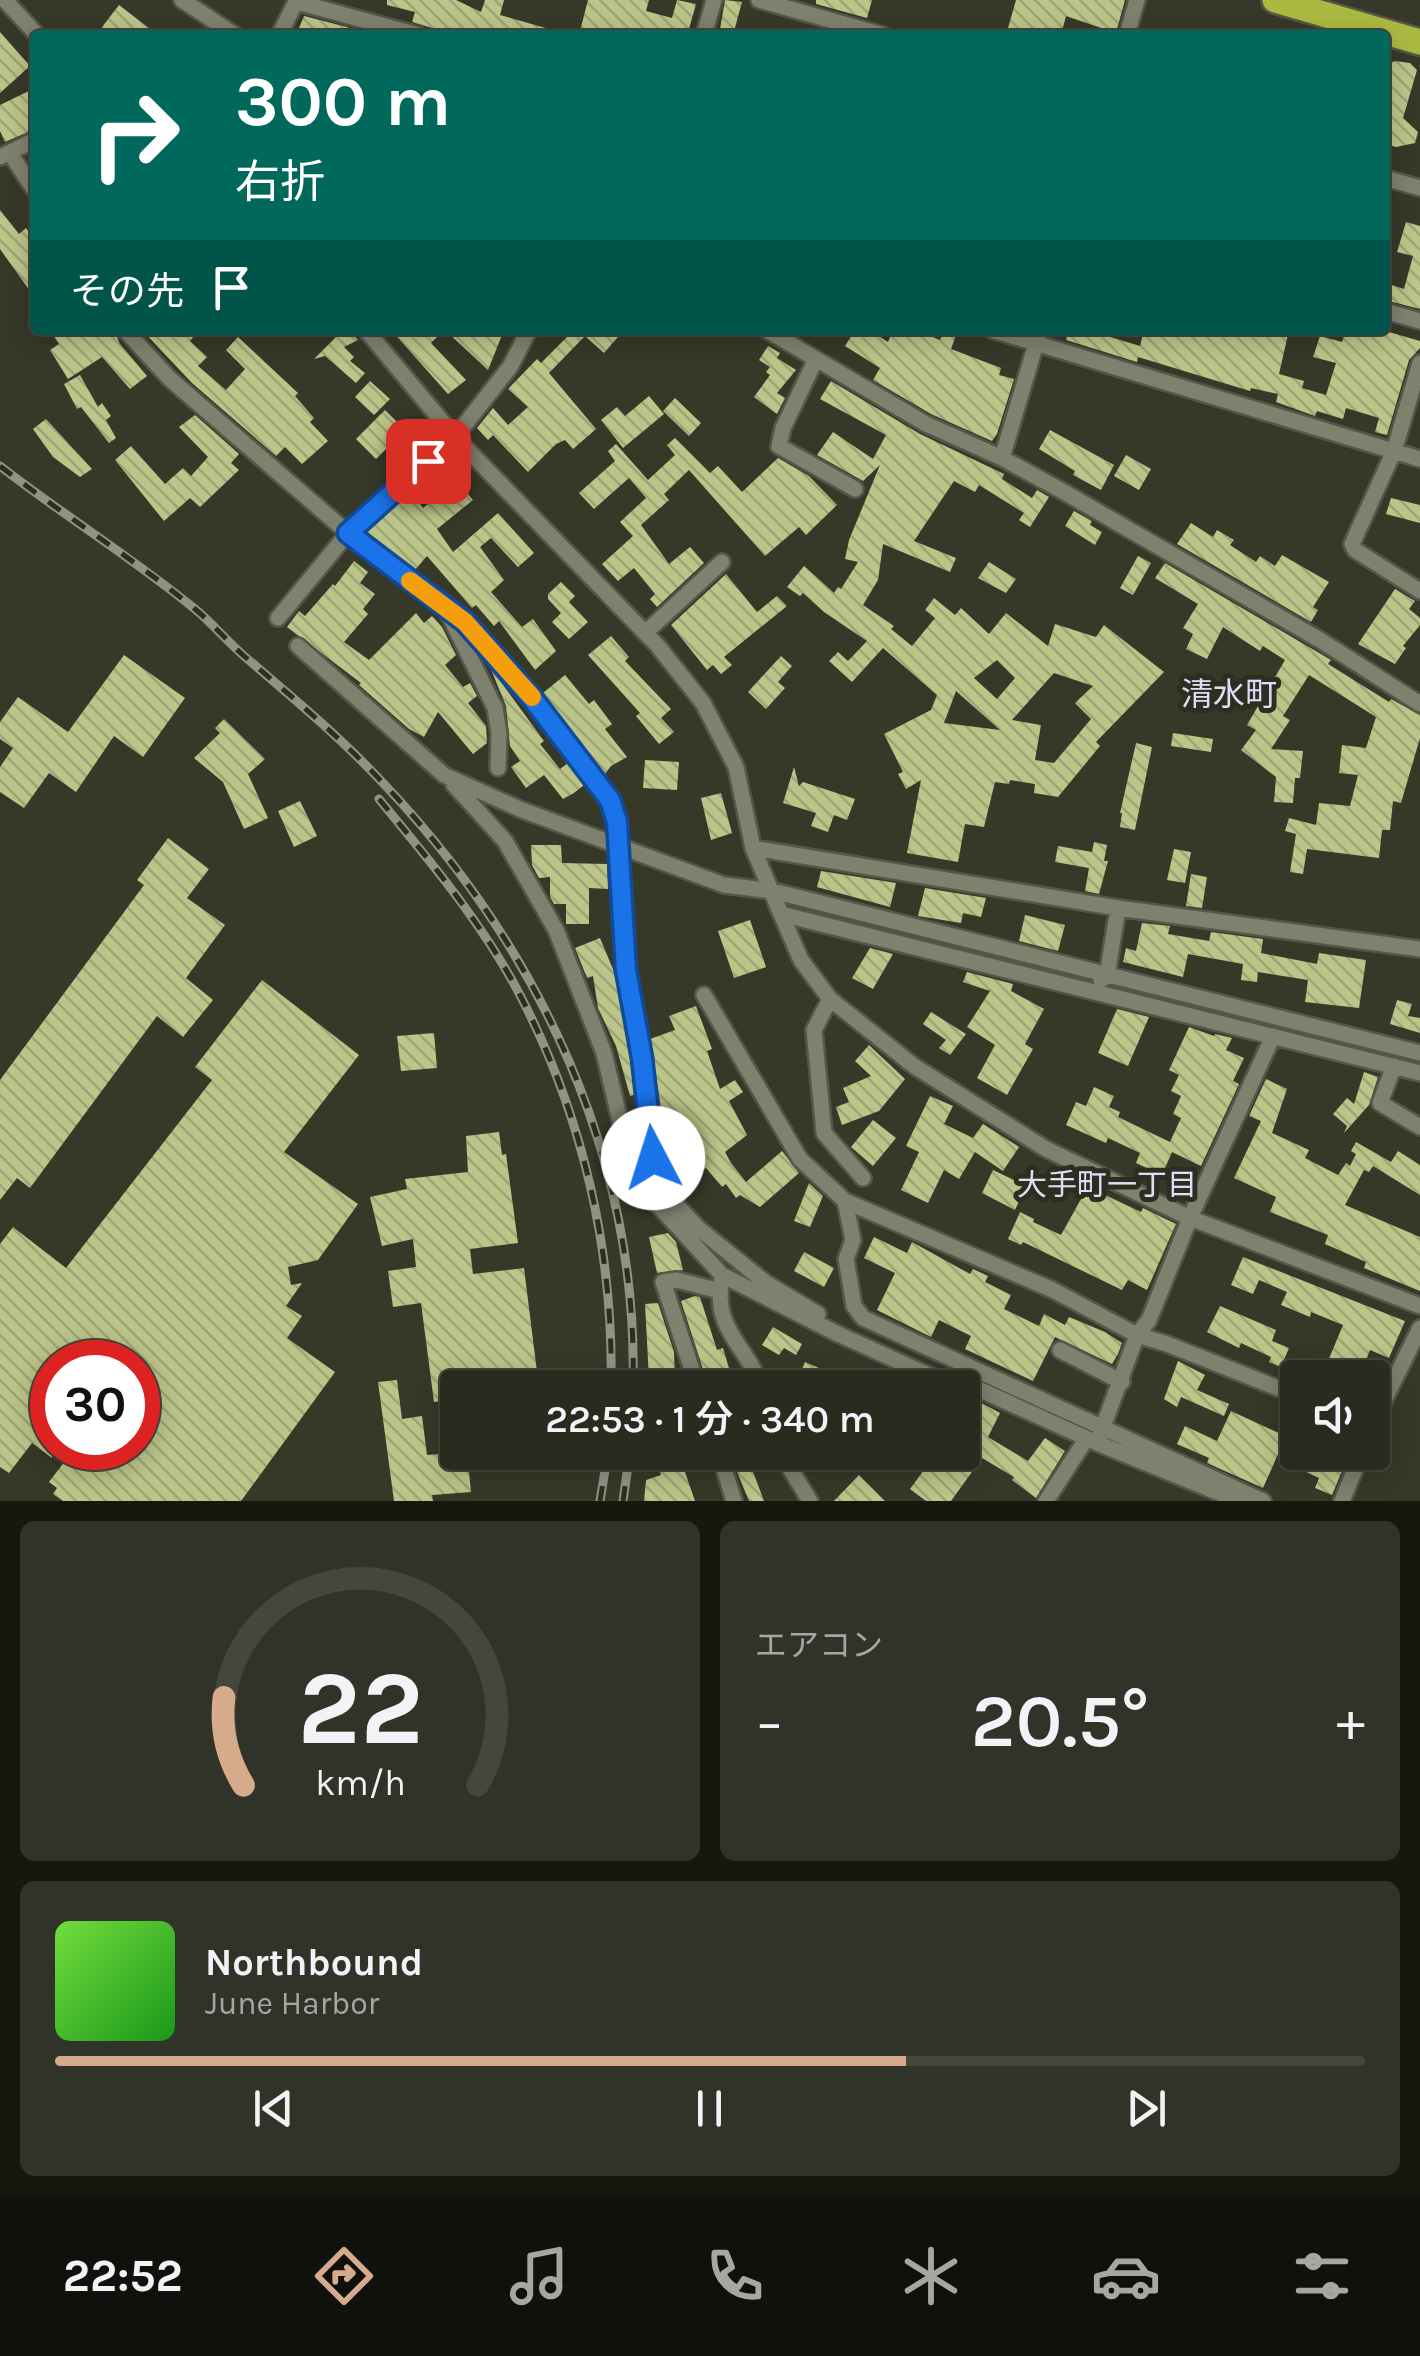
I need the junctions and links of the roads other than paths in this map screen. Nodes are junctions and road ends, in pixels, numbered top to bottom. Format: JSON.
{"nodes":[{"id":1,"x":5,"y":0,"type":"edge"},
{"id":2,"x":182,"y":0,"type":"edge"},
{"id":3,"x":714,"y":0,"type":"edge"},
{"id":4,"x":759,"y":0,"type":"edge"},
{"id":5,"x":1137,"y":0,"type":"edge"},
{"id":6,"x":1275,"y":0,"type":"edge"},
{"id":7,"x":297,"y":1,"type":"edge"},
{"id":8,"x":1326,"y":4,"type":"edge"},
{"id":9,"x":1420,"y":25,"type":"edge"},
{"id":10,"x":32,"y":30,"type":"edge"},
{"id":11,"x":227,"y":30,"type":"edge"},
{"id":12,"x":281,"y":30,"type":"edge"},
{"id":13,"x":400,"y":30,"type":"edge"},
{"id":14,"x":705,"y":30,"type":"edge"},
{"id":15,"x":865,"y":30,"type":"edge"},
{"id":16,"x":1128,"y":30,"type":"edge"},
{"id":17,"x":1420,"y":42,"type":"edge"},
{"id":18,"x":30,"y":142,"type":"edge"},
{"id":19,"x":5,"y":155,"type":"edge"},
{"id":20,"x":1390,"y":179,"type":"edge"},
{"id":21,"x":30,"y":186,"type":"edge"},
{"id":22,"x":1420,"y":188,"type":"edge"},
{"id":23,"x":1390,"y":312,"type":"edge"},
{"id":24,"x":1420,"y":321,"type":"edge"},
{"id":25,"x":131,"y":335,"type":"edge"},
{"id":26,"x":370,"y":335,"type":"edge"},
{"id":27,"x":526,"y":335,"type":"edge"},
{"id":28,"x":775,"y":335,"type":"edge"},
{"id":29,"x":1038,"y":337,"type":"edge"},
{"id":30,"x":816,"y":359,"type":"junction"},
{"id":31,"x":1420,"y":363,"type":"edge"},
{"id":32,"x":455,"y":437,"type":"junction"},
{"id":33,"x":1394,"y":452,"type":"junction"},
{"id":34,"x":1002,"y":458,"type":"junction"},
{"id":35,"x":1420,"y":458,"type":"edge"},
{"id":36,"x":855,"y":490,"type":"dead end"},
{"id":37,"x":348,"y":533,"type":"junction"},
{"id":38,"x":722,"y":562,"type":"dead end"},
{"id":39,"x":1420,"y":591,"type":"edge"},
{"id":40,"x":446,"y":608,"type":"junction"},
{"id":41,"x":278,"y":618,"type":"dead end"},
{"id":42,"x":645,"y":633,"type":"junction"},
{"id":43,"x":298,"y":646,"type":"dead end"},
{"id":44,"x":1420,"y":704,"type":"edge"},
{"id":45,"x":498,"y":768,"type":"dead end"},
{"id":46,"x":444,"y":775,"type":"junction"},
{"id":47,"x":522,"y":810,"type":"junction"},
{"id":48,"x":496,"y":830,"type":"junction"},
{"id":49,"x":618,"y":847,"type":"junction"},
{"id":50,"x":753,"y":848,"type":"junction"},
{"id":51,"x":773,"y":891,"type":"junction"},
{"id":52,"x":1118,"y":908,"type":"junction"},
{"id":53,"x":780,"y":914,"type":"junction"},
{"id":54,"x":1420,"y":949,"type":"edge"},
{"id":55,"x":1107,"y":976,"type":"junction"},
{"id":56,"x":1102,"y":994,"type":"junction"},
{"id":57,"x":704,"y":995,"type":"dead end"},
{"id":58,"x":830,"y":999,"type":"junction"},
{"id":59,"x":1273,"y":1036,"type":"junction"},
{"id":60,"x":1420,"y":1053,"type":"edge"},
{"id":61,"x":1394,"y":1066,"type":"junction"},
{"id":62,"x":1420,"y":1073,"type":"edge"},
{"id":63,"x":1420,"y":1128,"type":"edge"},
{"id":64,"x":824,"y":1134,"type":"junction"},
{"id":65,"x":800,"y":1158,"type":"junction"},
{"id":66,"x":651,"y":1176,"type":"junction"},
{"id":67,"x":863,"y":1178,"type":"dead end"},
{"id":68,"x":845,"y":1201,"type":"junction"},
{"id":69,"x":1190,"y":1218,"type":"junction"},
{"id":70,"x":721,"y":1283,"type":"junction"},
{"id":71,"x":1420,"y":1306,"type":"edge"},
{"id":72,"x":1420,"y":1328,"type":"edge"},
{"id":73,"x":1137,"y":1335,"type":"junction"},
{"id":74,"x":1060,"y":1350,"type":"dead end"},
{"id":75,"x":692,"y":1370,"type":"edge"},
{"id":76,"x":754,"y":1370,"type":"edge"},
{"id":77,"x":918,"y":1370,"type":"edge"},
{"id":78,"x":1122,"y":1382,"type":"junction"},
{"id":79,"x":1280,"y":1389,"type":"edge"},
{"id":80,"x":1390,"y":1390,"type":"edge"},
{"id":81,"x":980,"y":1397,"type":"edge"},
{"id":82,"x":1094,"y":1441,"type":"junction"},
{"id":83,"x":724,"y":1470,"type":"edge"},
{"id":84,"x":791,"y":1470,"type":"edge"},
{"id":85,"x":1355,"y":1470,"type":"edge"},
{"id":86,"x":734,"y":1501,"type":"edge"},
{"id":87,"x":810,"y":1501,"type":"edge"},
{"id":88,"x":1046,"y":1501,"type":"edge"},
{"id":89,"x":1210,"y":1501,"type":"edge"},
{"id":90,"x":1239,"y":1501,"type":"edge"},
{"id":91,"x":1263,"y":1501,"type":"edge"},
{"id":92,"x":1342,"y":1501,"type":"edge"}],
"edges":[{"from":1,"to":10,"type":"street"},
{"from":2,"to":11,"type":"street"},
{"from":3,"to":14,"type":"street"},
{"from":4,"to":15,"type":"street"},
{"from":5,"to":16,"type":"street"},
{"from":6,"to":8,"type":"highway"},
{"from":7,"to":12,"type":"street"},
{"from":7,"to":13,"type":"street"},
{"from":8,"to":9,"type":"highway"},
{"from":8,"to":17,"type":"highway"},
{"from":18,"to":19,"type":"street"},
{"from":19,"to":21,"type":"street"},
{"from":20,"to":22,"type":"street"},
{"from":23,"to":24,"type":"street"},
{"from":25,"to":37,"type":"street"},
{"from":26,"to":32,"type":"street"},
{"from":27,"to":32,"type":"street"},
{"from":28,"to":30,"type":"street"},
{"from":29,"to":33,"type":"street"},
{"from":29,"to":34,"type":"street"},
{"from":30,"to":34,"type":"street"},
{"from":30,"to":36,"type":"street"},
{"from":31,"to":33,"type":"street"},
{"from":32,"to":37,"type":"street"},
{"from":32,"to":42,"type":"street"},
{"from":33,"to":35,"type":"street"},
{"from":33,"to":39,"type":"street"},
{"from":34,"to":44,"type":"street"},
{"from":37,"to":40,"type":"street"},
{"from":37,"to":41,"type":"street"},
{"from":38,"to":42,"type":"street"},
{"from":40,"to":45,"type":"street"},
{"from":40,"to":49,"type":"street"},
{"from":42,"to":50,"type":"street"},
{"from":43,"to":46,"type":"street"},
{"from":46,"to":47,"type":"street"},
{"from":46,"to":48,"type":"street"},
{"from":47,"to":48,"type":"street"},
{"from":47,"to":49,"type":"street"},
{"from":48,"to":66,"type":"street"},
{"from":49,"to":51,"type":"street"},
{"from":49,"to":66,"type":"street"},
{"from":50,"to":51,"type":"street"},
{"from":50,"to":52,"type":"street"},
{"from":51,"to":53,"type":"street"},
{"from":51,"to":55,"type":"street"},
{"from":52,"to":54,"type":"street"},
{"from":52,"to":55,"type":"street"},
{"from":53,"to":56,"type":"street"},
{"from":53,"to":58,"type":"street"},
{"from":55,"to":56,"type":"street"},
{"from":55,"to":60,"type":"street"},
{"from":56,"to":59,"type":"street"},
{"from":57,"to":65,"type":"street"},
{"from":58,"to":64,"type":"street"},
{"from":58,"to":69,"type":"street"},
{"from":59,"to":61,"type":"street"},
{"from":59,"to":69,"type":"street"},
{"from":61,"to":62,"type":"street"},
{"from":61,"to":63,"type":"street"},
{"from":64,"to":65,"type":"street"},
{"from":64,"to":67,"type":"street"},
{"from":65,"to":68,"type":"street"},
{"from":66,"to":70,"type":"street"},
{"from":66,"to":82,"type":"street"},
{"from":68,"to":73,"type":"street"},
{"from":68,"to":82,"type":"street"},
{"from":69,"to":71,"type":"street"},
{"from":69,"to":73,"type":"street"},
{"from":70,"to":75,"type":"street"},
{"from":70,"to":76,"type":"street"},
{"from":70,"to":77,"type":"street"},
{"from":72,"to":80,"type":"street"},
{"from":73,"to":78,"type":"street"},
{"from":73,"to":79,"type":"street"},
{"from":74,"to":78,"type":"street"},
{"from":78,"to":82,"type":"street"},
{"from":81,"to":82,"type":"street"},
{"from":82,"to":88,"type":"street"},
{"from":82,"to":89,"type":"street"},
{"from":82,"to":90,"type":"street"},
{"from":82,"to":91,"type":"street"},
{"from":83,"to":86,"type":"street"},
{"from":84,"to":87,"type":"street"},
{"from":85,"to":92,"type":"street"}]}
